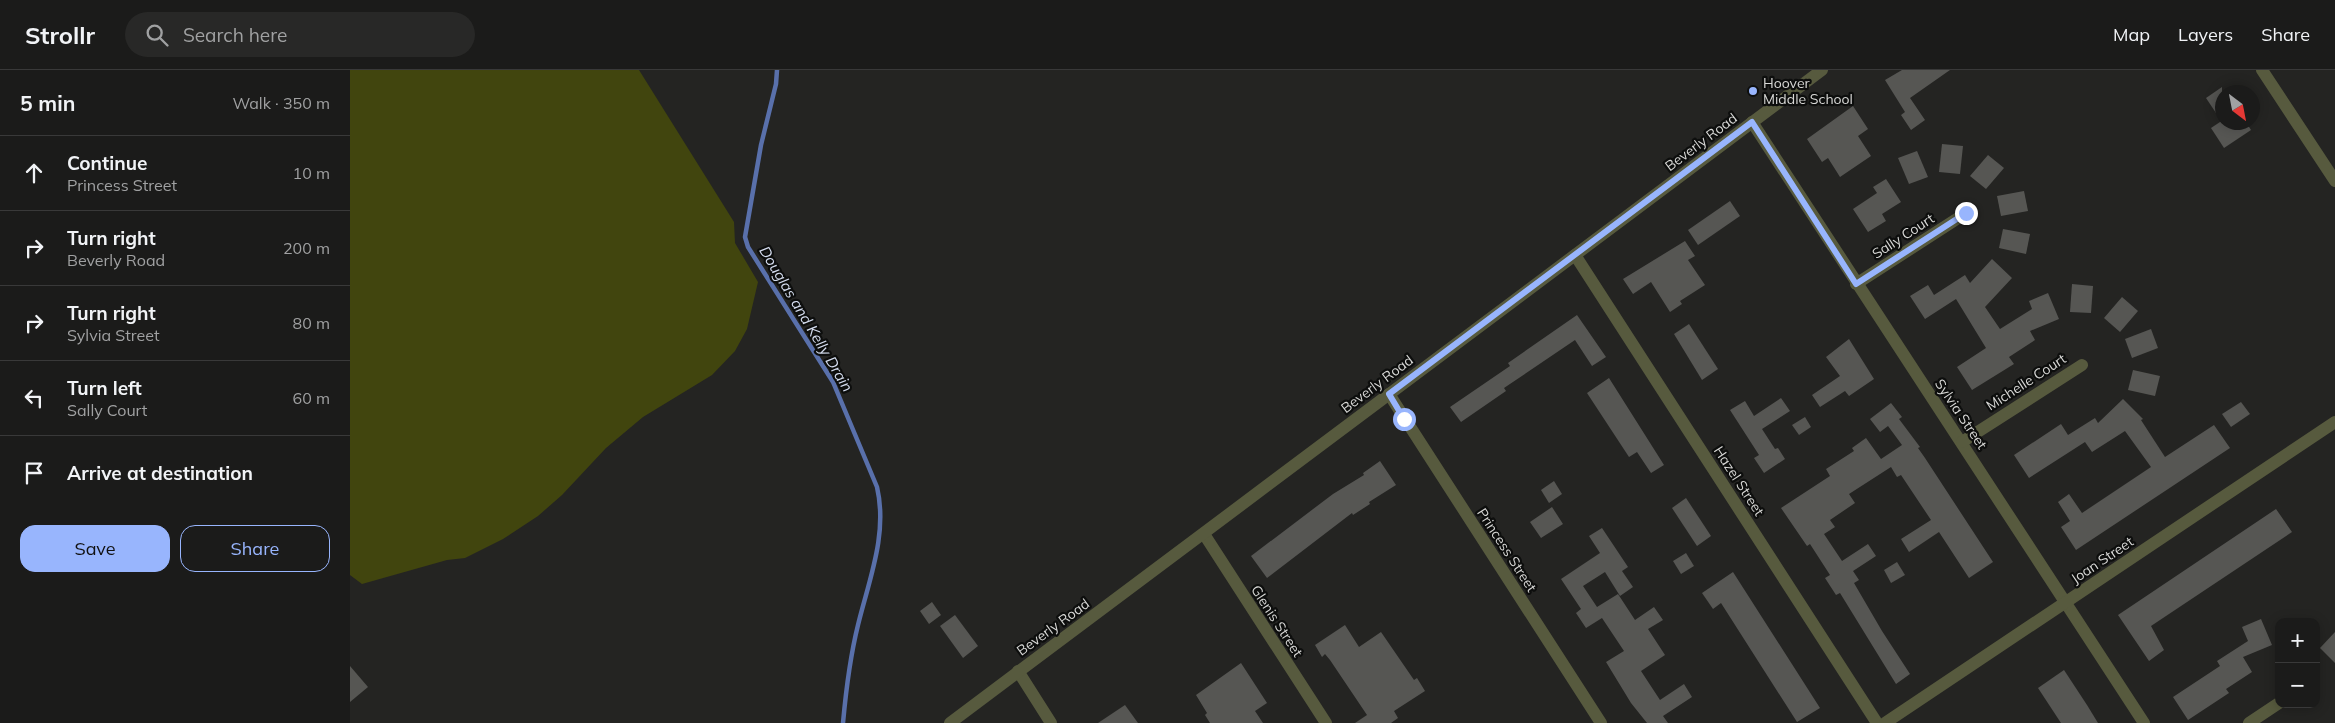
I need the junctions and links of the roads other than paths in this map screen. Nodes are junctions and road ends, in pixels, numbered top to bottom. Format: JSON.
{"nodes":[{"id":1,"x":1822,"y":70,"type":"edge"},
{"id":2,"x":2262,"y":70,"type":"edge"},
{"id":3,"x":1752,"y":122,"type":"junction"},
{"id":4,"x":2335,"y":181,"type":"edge"},
{"id":5,"x":1966,"y":213,"type":"dead end"},
{"id":6,"x":1575,"y":255,"type":"junction"},
{"id":7,"x":1856,"y":284,"type":"junction"},
{"id":8,"x":2082,"y":364,"type":"dead end"},
{"id":9,"x":1389,"y":394,"type":"junction"},
{"id":10,"x":2335,"y":422,"type":"edge"},
{"id":11,"x":1962,"y":442,"type":"junction"},
{"id":12,"x":1204,"y":534,"type":"junction"},
{"id":13,"x":2065,"y":603,"type":"junction"},
{"id":14,"x":1018,"y":671,"type":"junction"},
{"id":15,"x":2275,"y":706,"type":"edge"},
{"id":16,"x":950,"y":723,"type":"edge"},
{"id":17,"x":1052,"y":723,"type":"edge"},
{"id":18,"x":1326,"y":723,"type":"edge"},
{"id":19,"x":1601,"y":723,"type":"edge"},
{"id":20,"x":1877,"y":723,"type":"edge"},
{"id":21,"x":1885,"y":723,"type":"edge"},
{"id":22,"x":2144,"y":723,"type":"edge"},
{"id":23,"x":2249,"y":723,"type":"edge"}],
"edges":[{"from":1,"to":3,"type":"street","name":"Beverly Road"},
{"from":2,"to":4,"type":"street"},
{"from":3,"to":6,"type":"street","name":"Beverly Road"},
{"from":3,"to":7,"type":"street","name":"Sylvia Street"},
{"from":5,"to":7,"type":"street","name":"Sally Court"},
{"from":6,"to":9,"type":"street","name":"Beverly Road"},
{"from":6,"to":20,"type":"street","name":"Hazel Street"},
{"from":7,"to":11,"type":"street","name":"Sylvia Street"},
{"from":8,"to":11,"type":"street","name":"Michelle Court"},
{"from":9,"to":12,"type":"street","name":"Beverly Road"},
{"from":9,"to":19,"type":"street","name":"Princess Street"},
{"from":10,"to":13,"type":"street","name":"Joan Street"},
{"from":11,"to":13,"type":"street","name":"Sylvia Street"},
{"from":12,"to":14,"type":"street","name":"Beverly Road"},
{"from":12,"to":18,"type":"street","name":"Glenis Street"},
{"from":13,"to":21,"type":"street","name":"Joan Street"},
{"from":13,"to":22,"type":"street","name":"Sylvia Street"},
{"from":14,"to":16,"type":"street","name":"Beverly Road"},
{"from":14,"to":17,"type":"street"},
{"from":15,"to":23,"type":"street"}]}
